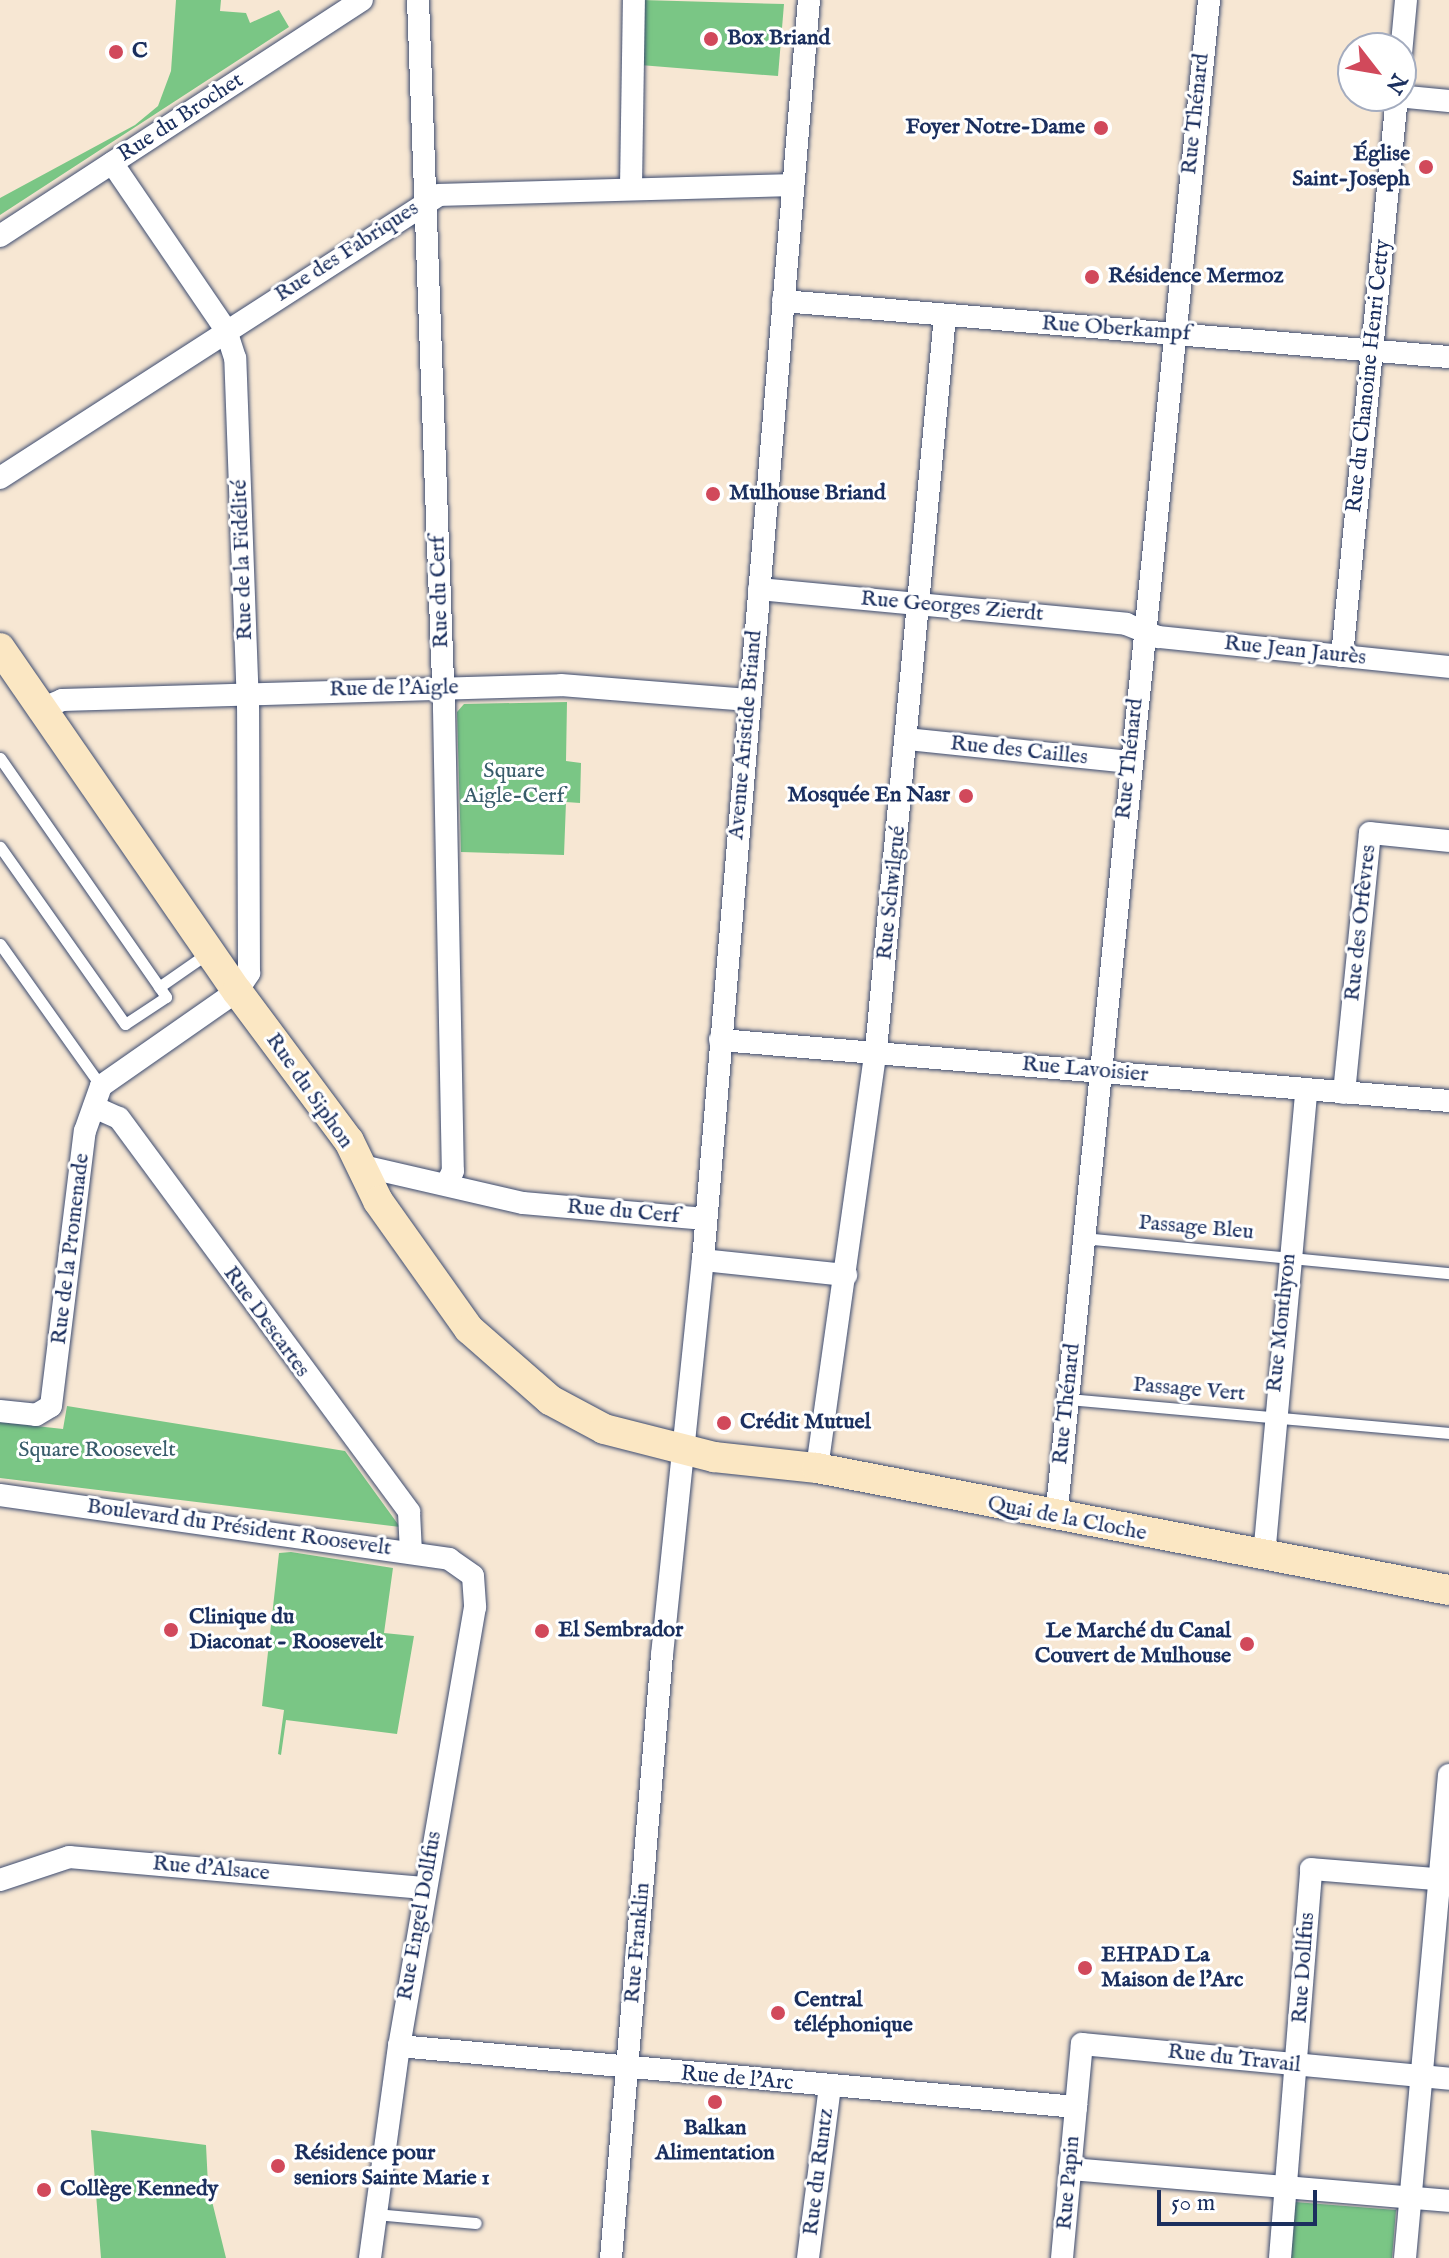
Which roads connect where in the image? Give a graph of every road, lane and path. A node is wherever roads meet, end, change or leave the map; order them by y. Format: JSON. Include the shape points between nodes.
{"nodes":[{"id":1,"x":362,"y":0,"type":"edge"},
{"id":2,"x":418,"y":0,"type":"edge"},
{"id":3,"x":634,"y":0,"type":"edge"},
{"id":4,"x":809,"y":0,"type":"edge"},
{"id":5,"x":1209,"y":0,"type":"edge"},
{"id":6,"x":1406,"y":0,"type":"edge"},
{"id":7,"x":1403,"y":32,"type":"edge"},
{"id":8,"x":1417,"y":98,"type":"edge"},
{"id":9,"x":1449,"y":101,"type":"edge"},
{"id":10,"x":1395,"y":112,"type":"edge"},
{"id":11,"x":112,"y":163,"type":"junction"},
{"id":12,"x":792,"y":185,"type":"junction"},
{"id":13,"x":631,"y":186,"type":"junction"},
{"id":14,"x":424,"y":201,"type":"junction"},
{"id":15,"x":0,"y":236,"type":"edge"},
{"id":16,"x":783,"y":301,"type":"junction"},
{"id":17,"x":945,"y":316,"type":"junction"},
{"id":18,"x":226,"y":330,"type":"junction"},
{"id":19,"x":1173,"y":333,"type":"junction"},
{"id":20,"x":1370,"y":351,"type":"junction"},
{"id":21,"x":1449,"y":357,"type":"edge"},
{"id":22,"x":0,"y":478,"type":"edge"},
{"id":23,"x":759,"y":589,"type":"junction"},
{"id":24,"x":921,"y":603,"type":"junction"},
{"id":25,"x":1143,"y":630,"type":"junction"},
{"id":26,"x":0,"y":648,"type":"edge"},
{"id":27,"x":1342,"y":656,"type":"junction"},
{"id":28,"x":1449,"y":667,"type":"edge"},
{"id":29,"x":443,"y":690,"type":"junction"},
{"id":30,"x":248,"y":693,"type":"junction"},
{"id":31,"x":748,"y":700,"type":"junction"},
{"id":32,"x":41,"y":709,"type":"junction"},
{"id":33,"x":907,"y":739,"type":"junction"},
{"id":34,"x":0,"y":758,"type":"edge"},
{"id":35,"x":1131,"y":762,"type":"junction"},
{"id":36,"x":1449,"y":841,"type":"edge"},
{"id":37,"x":0,"y":847,"type":"edge"},
{"id":38,"x":0,"y":944,"type":"edge"},
{"id":39,"x":211,"y":951,"type":"junction"},
{"id":40,"x":159,"y":987,"type":"junction"},
{"id":41,"x":226,"y":998,"type":"junction"},
{"id":42,"x":720,"y":1040,"type":"junction"},
{"id":43,"x":876,"y":1050,"type":"junction"},
{"id":44,"x":1098,"y":1071,"type":"junction"},
{"id":45,"x":1306,"y":1091,"type":"junction"},
{"id":46,"x":1344,"y":1093,"type":"junction"},
{"id":47,"x":98,"y":1096,"type":"junction"},
{"id":48,"x":1449,"y":1101,"type":"edge"},
{"id":49,"x":358,"y":1165,"type":"junction"},
{"id":50,"x":447,"y":1183,"type":"junction"},
{"id":51,"x":705,"y":1219,"type":"junction"},
{"id":52,"x":1083,"y":1238,"type":"junction"},
{"id":53,"x":1289,"y":1257,"type":"junction"},
{"id":54,"x":703,"y":1260,"type":"junction"},
{"id":55,"x":1449,"y":1273,"type":"edge"},
{"id":56,"x":846,"y":1275,"type":"junction"},
{"id":57,"x":1068,"y":1399,"type":"junction"},
{"id":58,"x":0,"y":1411,"type":"edge"},
{"id":59,"x":1273,"y":1417,"type":"junction"},
{"id":60,"x":1449,"y":1433,"type":"edge"},
{"id":61,"x":684,"y":1460,"type":"junction"},
{"id":62,"x":817,"y":1468,"type":"junction"},
{"id":63,"x":0,"y":1495,"type":"edge"},
{"id":64,"x":1056,"y":1518,"type":"junction"},
{"id":65,"x":411,"y":1553,"type":"junction"},
{"id":66,"x":1264,"y":1556,"type":"junction"},
{"id":67,"x":473,"y":1576,"type":"joint"},
{"id":68,"x":670,"y":1590,"type":"joint"},
{"id":69,"x":1449,"y":1590,"type":"edge"},
{"id":70,"x":1449,"y":1775,"type":"edge"},
{"id":71,"x":0,"y":1880,"type":"edge"},
{"id":72,"x":1444,"y":1880,"type":"edge"},
{"id":73,"x":424,"y":1888,"type":"junction"},
{"id":74,"x":399,"y":2046,"type":"junction"},
{"id":75,"x":1297,"y":2066,"type":"junction"},
{"id":76,"x":627,"y":2070,"type":"junction"},
{"id":77,"x":1421,"y":2076,"type":"junction"},
{"id":78,"x":1449,"y":2079,"type":"edge"},
{"id":79,"x":830,"y":2087,"type":"junction"},
{"id":80,"x":1076,"y":2107,"type":"junction"},
{"id":81,"x":1070,"y":2169,"type":"junction"},
{"id":82,"x":1286,"y":2190,"type":"junction"},
{"id":83,"x":1411,"y":2199,"type":"junction"},
{"id":84,"x":1449,"y":2201,"type":"edge"},
{"id":85,"x":375,"y":2214,"type":"junction"},
{"id":86,"x":476,"y":2223,"type":"dead end"},
{"id":87,"x":370,"y":2258,"type":"edge"},
{"id":88,"x":611,"y":2258,"type":"edge"},
{"id":89,"x":808,"y":2258,"type":"edge"},
{"id":90,"x":1062,"y":2258,"type":"edge"},
{"id":91,"x":1280,"y":2258,"type":"edge"},
{"id":92,"x":1405,"y":2258,"type":"edge"}],
"edges":[{"from":1,"to":11,"type":"street","name":"Rue du Brochet"},
{"from":2,"to":14,"type":"street","name":"Rue du Cerf"},
{"from":3,"to":13,"type":"street"},
{"from":4,"to":12,"type":"street","name":"Avenue Aristide Briand"},
{"from":5,"to":19,"type":"street","name":"Rue Thénard"},
{"from":6,"to":7,"type":"street"},
{"from":8,"to":9,"type":"street"},
{"from":10,"to":20,"type":"street","name":"Rue du Chanoine Henri Cetty"},
{"from":11,"to":15,"type":"street","name":"Rue du Brochet"},
{"from":11,"to":18,"type":"street","name":"Rue de la Fidélité"},
{"from":12,"to":13,"type":"street","name":"Rue des Fabriques"},
{"from":12,"to":16,"type":"street","name":"Avenue Aristide Briand"},
{"from":13,"to":14,"type":"street","name":"Rue des Fabriques","via":[[456,192]]},
{"from":14,"to":18,"type":"street","name":"Rue des Fabriques"},
{"from":14,"to":29,"type":"street","name":"Rue du Cerf"},
{"from":16,"to":17,"type":"street","name":"Rue Oberkampf"},
{"from":16,"to":23,"type":"street","name":"Avenue Aristide Briand"},
{"from":17,"to":19,"type":"street","name":"Rue Oberkampf"},
{"from":17,"to":24,"type":"street","name":"Rue Schwilgué"},
{"from":18,"to":22,"type":"street","name":"Rue des Fabriques"},
{"from":18,"to":30,"type":"street","name":"Rue de la Fidélité","via":[[235,358]]},
{"from":19,"to":20,"type":"street","name":"Rue Oberkampf"},
{"from":19,"to":25,"type":"street","name":"Rue Thénard"},
{"from":20,"to":21,"type":"street","name":"Rue Oberkampf"},
{"from":20,"to":27,"type":"street","name":"Rue du Chanoine Henri Cetty"},
{"from":23,"to":24,"type":"street","name":"Rue Georges Zierdt"},
{"from":23,"to":31,"type":"street","name":"Avenue Aristide Briand"},
{"from":24,"to":25,"type":"street","name":"Rue Georges Zierdt"},
{"from":24,"to":33,"type":"street","name":"Rue Schwilgué"},
{"from":25,"to":27,"type":"street","name":"Rue Jean Jaurès","via":[[1159,637]]},
{"from":25,"to":35,"type":"street","name":"Rue Thénard"},
{"from":26,"to":32,"type":"street","name":"Rue du Siphon"},
{"from":27,"to":28,"type":"street","name":"Rue Jean Jaurès"},
{"from":29,"to":30,"type":"street","name":"Rue de l'Aigle"},
{"from":29,"to":31,"type":"street","name":"Rue de l'Aigle","via":[[561,685]]},
{"from":29,"to":50,"type":"street","name":"Rue du Cerf","via":[[453,1171]]},
{"from":30,"to":32,"type":"street","name":"Rue de l'Aigle","via":[[62,700]]},
{"from":30,"to":41,"type":"street","name":"Rue de la Fidélité","via":[[249,973]]},
{"from":31,"to":42,"type":"street","name":"Avenue Aristide Briand"},
{"from":32,"to":39,"type":"street","name":"Rue du Siphon"},
{"from":33,"to":35,"type":"street","name":"Rue des Cailles"},
{"from":33,"to":43,"type":"street","name":"Rue Schwilgué"},
{"from":34,"to":40,"type":"lane"},
{"from":35,"to":44,"type":"street","name":"Rue Thénard"},
{"from":36,"to":46,"type":"street","name":"Rue des Orfèvres","via":[[1370,833]]},
{"from":37,"to":40,"type":"lane","via":[[125,1024],[166,997]]},
{"from":38,"to":47,"type":"lane","name":"Rue Descartes"},
{"from":39,"to":40,"type":"lane"},
{"from":39,"to":41,"type":"street","name":"Rue du Siphon"},
{"from":41,"to":47,"type":"street","via":[[122,1069]]},
{"from":41,"to":49,"type":"street","name":"Rue du Siphon","via":[[349,1141]]},
{"from":42,"to":43,"type":"street","name":"Rue Lavoisier"},
{"from":42,"to":51,"type":"street","name":"Avenue Aristide Briand"},
{"from":43,"to":44,"type":"street","name":"Rue Lavoisier"},
{"from":43,"to":56,"type":"street","name":"Rue Schwilgué"},
{"from":44,"to":45,"type":"street","name":"Rue Lavoisier"},
{"from":44,"to":52,"type":"street","name":"Rue Thénard"},
{"from":45,"to":46,"type":"street","name":"Rue Lavoisier"},
{"from":45,"to":53,"type":"street","name":"Rue Monthyon"},
{"from":46,"to":48,"type":"street","name":"Rue Lavoisier"},
{"from":47,"to":58,"type":"street","name":"Rue de la Promenade","via":[[85,1131],[53,1396],[47,1413]]},
{"from":47,"to":65,"type":"street","name":"Rue Descartes","via":[[409,1512]]},
{"from":49,"to":50,"type":"street","name":"Rue du Cerf"},
{"from":49,"to":61,"type":"street","name":"Rue du Siphon","via":[[469,1329],[504,1364],[550,1400],[604,1429]]},
{"from":50,"to":51,"type":"street","name":"Rue du Cerf","via":[[523,1203]]},
{"from":51,"to":54,"type":"street","name":"Avenue Aristide Briand"},
{"from":52,"to":53,"type":"lane","name":"Passage Bleu"},
{"from":52,"to":57,"type":"street","name":"Rue Thénard"},
{"from":53,"to":55,"type":"lane","name":"Passage Bleu"},
{"from":53,"to":59,"type":"street","name":"Rue Monthyon"},
{"from":54,"to":56,"type":"street"},
{"from":54,"to":61,"type":"street","name":"Avenue Aristide Briand"},
{"from":56,"to":62,"type":"street","name":"Rue Schwilgué"},
{"from":57,"to":59,"type":"lane","name":"Passage Vert"},
{"from":57,"to":64,"type":"street","name":"Rue Thénard"},
{"from":59,"to":60,"type":"lane","name":"Passage Vert"},
{"from":59,"to":66,"type":"street","name":"Rue Monthyon"},
{"from":61,"to":62,"type":"street","name":"Quai de la Cloche"},
{"from":61,"to":68,"type":"street","name":"Avenue Aristide Briand"},
{"from":62,"to":64,"type":"street","name":"Quai de la Cloche"},
{"from":63,"to":65,"type":"street","name":"Boulevard du Président Roosevelt"},
{"from":64,"to":66,"type":"street","name":"Quai de la Cloche"},
{"from":65,"to":67,"type":"street","name":"Boulevard du Président Roosevelt","via":[[449,1559]]},
{"from":66,"to":69,"type":"street","name":"Quai de la Cloche"},
{"from":67,"to":73,"type":"street","name":"Rue Engel Dollfus","via":[[475,1607]]},
{"from":68,"to":76,"type":"street","name":"Rue Franklin"},
{"from":70,"to":72,"type":"street"},
{"from":71,"to":73,"type":"street","name":"Rue d'Alsace","via":[[69,1857]]},
{"from":72,"to":75,"type":"street","name":"Rue Dollfus","via":[[1311,1869]]},
{"from":72,"to":77,"type":"street"},
{"from":73,"to":74,"type":"street","name":"Rue Engel Dollfus"},
{"from":74,"to":76,"type":"street","name":"Rue de l'Arc"},
{"from":74,"to":85,"type":"street","name":"Rue Engel Dollfus"},
{"from":75,"to":77,"type":"street","name":"Rue du Travail"},
{"from":75,"to":80,"type":"street","name":"Rue du Travail","via":[[1082,2044]]},
{"from":75,"to":82,"type":"street","name":"Rue Dollfus"},
{"from":76,"to":79,"type":"street","name":"Rue de l'Arc"},
{"from":76,"to":88,"type":"street","name":"Rue Franklin"},
{"from":77,"to":78,"type":"street","name":"Rue du Travail"},
{"from":77,"to":83,"type":"street"},
{"from":79,"to":80,"type":"street","name":"Rue de l'Arc"},
{"from":79,"to":89,"type":"street","name":"Rue du Runtz"},
{"from":80,"to":81,"type":"street","name":"Rue Papin"},
{"from":81,"to":82,"type":"street"},
{"from":81,"to":90,"type":"street","name":"Rue Papin"},
{"from":82,"to":83,"type":"street"},
{"from":82,"to":91,"type":"street","name":"Rue Dollfus"},
{"from":83,"to":84,"type":"street"},
{"from":83,"to":92,"type":"street"},
{"from":85,"to":86,"type":"lane"},
{"from":85,"to":87,"type":"street","name":"Rue Engel Dollfus"}]}
